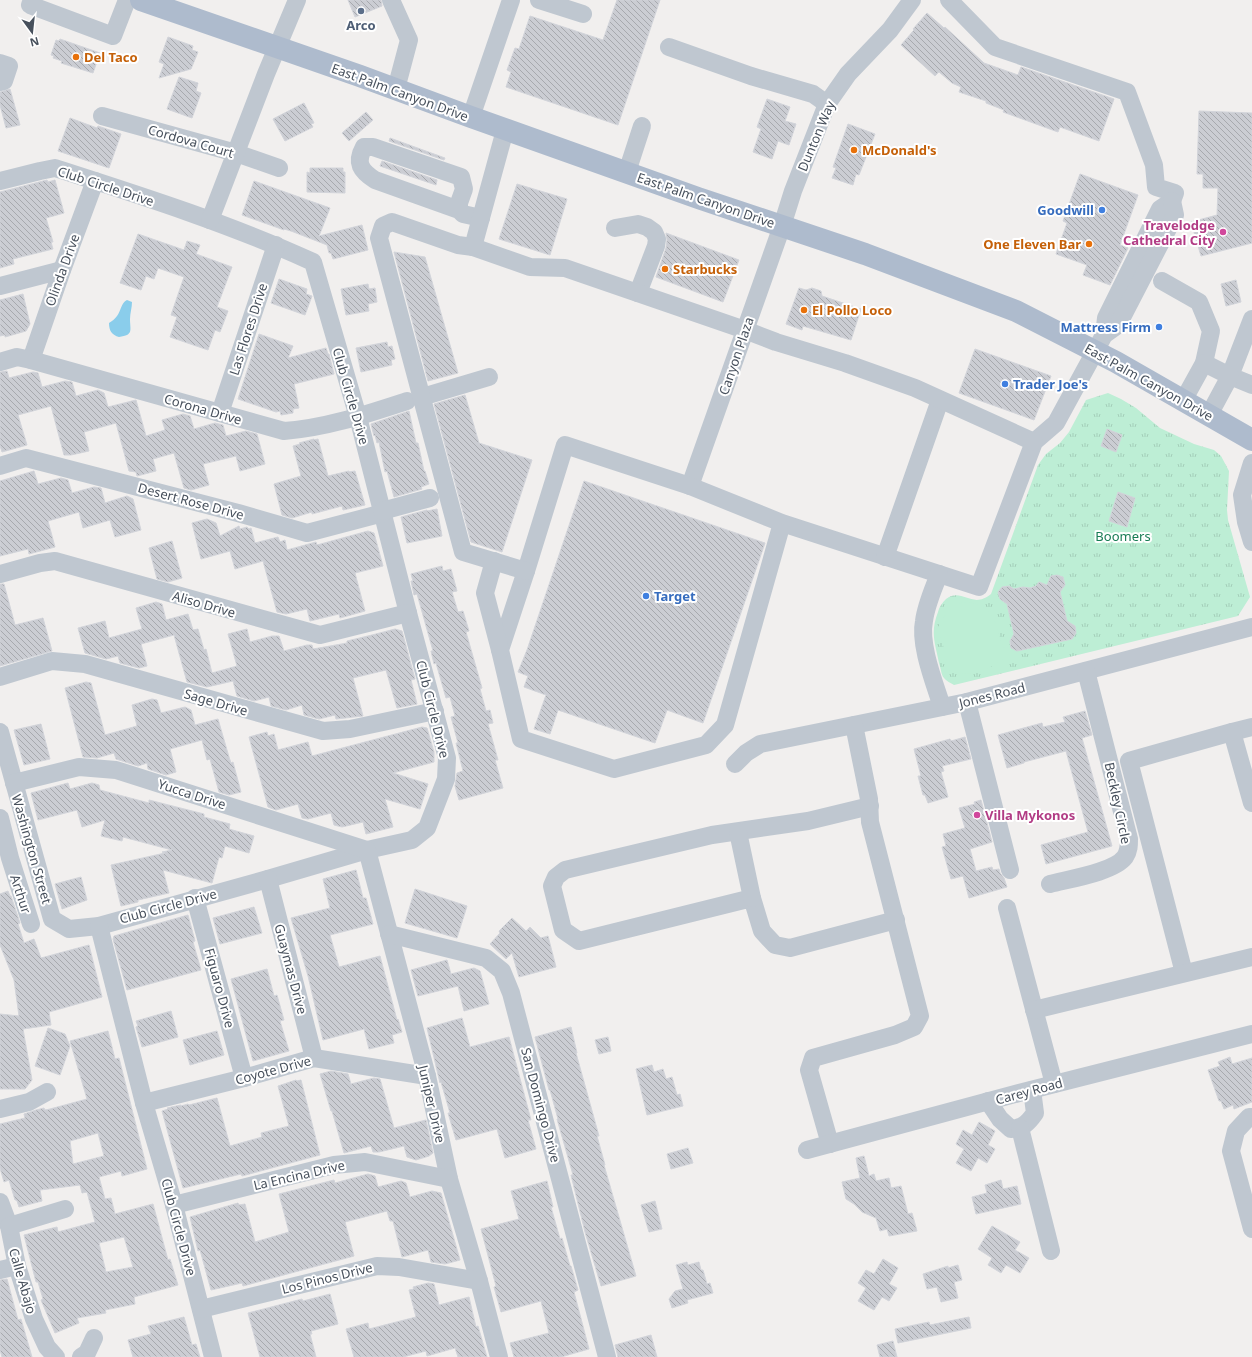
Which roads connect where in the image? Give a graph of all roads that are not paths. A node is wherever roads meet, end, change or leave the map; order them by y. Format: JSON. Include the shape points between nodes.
{"nodes":[{"id":1,"x":32,"y":0,"type":"edge"},
{"id":2,"x":127,"y":0,"type":"edge"},
{"id":3,"x":141,"y":0,"type":"edge"},
{"id":4,"x":297,"y":0,"type":"edge"},
{"id":5,"x":391,"y":0,"type":"edge"},
{"id":6,"x":511,"y":0,"type":"edge"},
{"id":7,"x":539,"y":0,"type":"edge"},
{"id":8,"x":912,"y":0,"type":"edge"},
{"id":9,"x":949,"y":0,"type":"edge"},
{"id":10,"x":583,"y":14,"type":"dead end"},
{"id":11,"x":669,"y":47,"type":"dead end"},
{"id":12,"x":277,"y":48,"type":"junction"},
{"id":13,"x":0,"y":63,"type":"edge"},
{"id":14,"x":0,"y":82,"type":"edge"},
{"id":15,"x":396,"y":89,"type":"junction"},
{"id":16,"x":827,"y":104,"type":"junction"},
{"id":17,"x":102,"y":116,"type":"dead end"},
{"id":18,"x":470,"y":117,"type":"junction"},
{"id":19,"x":642,"y":126,"type":"dead end"},
{"id":20,"x":505,"y":130,"type":"junction"},
{"id":21,"x":236,"y":153,"type":"junction"},
{"id":22,"x":280,"y":168,"type":"dead end"},
{"id":23,"x":627,"y":172,"type":"junction"},
{"id":24,"x":0,"y":181,"type":"edge"},
{"id":25,"x":95,"y":181,"type":"junction"},
{"id":26,"x":459,"y":210,"type":"junction"},
{"id":27,"x":481,"y":218,"type":"junction"},
{"id":28,"x":210,"y":220,"type":"junction"},
{"id":29,"x":782,"y":226,"type":"junction"},
{"id":30,"x":615,"y":228,"type":"dead end"},
{"id":31,"x":276,"y":245,"type":"junction"},
{"id":32,"x":473,"y":247,"type":"junction"},
{"id":33,"x":62,"y":270,"type":"junction"},
{"id":34,"x":1162,"y":282,"type":"dead end"},
{"id":35,"x":0,"y":286,"type":"edge"},
{"id":36,"x":638,"y":293,"type":"junction"},
{"id":37,"x":1252,"y":319,"type":"edge"},
{"id":38,"x":745,"y":330,"type":"junction"},
{"id":39,"x":1099,"y":343,"type":"junction"},
{"id":40,"x":31,"y":360,"type":"junction"},
{"id":41,"x":0,"y":362,"type":"edge"},
{"id":42,"x":1204,"y":363,"type":"junction"},
{"id":43,"x":1230,"y":376,"type":"junction"},
{"id":44,"x":489,"y":378,"type":"dead end"},
{"id":45,"x":1252,"y":385,"type":"edge"},
{"id":46,"x":414,"y":399,"type":"junction"},
{"id":47,"x":940,"y":400,"type":"junction"},
{"id":48,"x":1183,"y":401,"type":"junction"},
{"id":49,"x":220,"y":413,"type":"junction"},
{"id":50,"x":1209,"y":415,"type":"junction"},
{"id":51,"x":358,"y":417,"type":"junction"},
{"id":52,"x":1252,"y":440,"type":"edge"},
{"id":53,"x":1034,"y":442,"type":"junction"},
{"id":54,"x":1252,"y":464,"type":"edge"},
{"id":55,"x":0,"y":466,"type":"edge"},
{"id":56,"x":690,"y":486,"type":"junction"},
{"id":57,"x":430,"y":498,"type":"dead end"},
{"id":58,"x":1248,"y":511,"type":"edge"},
{"id":59,"x":383,"y":512,"type":"junction"},
{"id":60,"x":782,"y":523,"type":"junction"},
{"id":61,"x":1252,"y":542,"type":"edge"},
{"id":62,"x":885,"y":557,"type":"junction"},
{"id":63,"x":494,"y":561,"type":"junction"},
{"id":64,"x":526,"y":571,"type":"junction"},
{"id":65,"x":0,"y":574,"type":"edge"},
{"id":66,"x":939,"y":574,"type":"junction"},
{"id":67,"x":408,"y":613,"type":"junction"},
{"id":68,"x":1252,"y":627,"type":"edge"},
{"id":69,"x":500,"y":650,"type":"junction"},
{"id":70,"x":1086,"y":671,"type":"junction"},
{"id":71,"x":0,"y":677,"type":"edge"},
{"id":72,"x":967,"y":702,"type":"junction"},
{"id":73,"x":942,"y":707,"type":"junction"},
{"id":74,"x":434,"y":711,"type":"junction"},
{"id":75,"x":854,"y":725,"type":"junction"},
{"id":76,"x":1252,"y":727,"type":"edge"},
{"id":77,"x":0,"y":732,"type":"edge"},
{"id":78,"x":1232,"y":732,"type":"junction"},
{"id":79,"x":735,"y":764,"type":"dead end"},
{"id":80,"x":14,"y":783,"type":"junction"},
{"id":81,"x":1252,"y":803,"type":"edge"},
{"id":82,"x":870,"y":806,"type":"junction"},
{"id":83,"x":0,"y":818,"type":"edge"},
{"id":84,"x":738,"y":832,"type":"junction"},
{"id":85,"x":367,"y":850,"type":"junction"},
{"id":86,"x":5,"y":857,"type":"edge"},
{"id":87,"x":1010,"y":870,"type":"dead end"},
{"id":88,"x":268,"y":879,"type":"junction"},
{"id":89,"x":1050,"y":884,"type":"dead end"},
{"id":90,"x":195,"y":898,"type":"junction"},
{"id":91,"x":752,"y":898,"type":"junction"},
{"id":92,"x":1007,"y":908,"type":"dead end"},
{"id":93,"x":896,"y":920,"type":"junction"},
{"id":94,"x":31,"y":924,"type":"dead end"},
{"id":95,"x":99,"y":926,"type":"junction"},
{"id":96,"x":389,"y":934,"type":"junction"},
{"id":97,"x":1252,"y":957,"type":"edge"},
{"id":98,"x":1184,"y":973,"type":"junction"},
{"id":99,"x":1034,"y":1010,"type":"junction"},
{"id":100,"x":1252,"y":1034,"type":"edge"},
{"id":101,"x":314,"y":1058,"type":"junction"},
{"id":102,"x":427,"y":1076,"type":"junction"},
{"id":103,"x":244,"y":1078,"type":"junction"},
{"id":104,"x":1054,"y":1084,"type":"junction"},
{"id":105,"x":1032,"y":1090,"type":"junction"},
{"id":106,"x":47,"y":1092,"type":"dead end"},
{"id":107,"x":988,"y":1101,"type":"junction"},
{"id":108,"x":144,"y":1103,"type":"junction"},
{"id":109,"x":0,"y":1109,"type":"edge"},
{"id":110,"x":1252,"y":1116,"type":"edge"},
{"id":111,"x":1020,"y":1128,"type":"junction"},
{"id":112,"x":830,"y":1144,"type":"junction"},
{"id":113,"x":807,"y":1150,"type":"dead end"},
{"id":114,"x":449,"y":1179,"type":"junction"},
{"id":115,"x":0,"y":1202,"type":"edge"},
{"id":116,"x":174,"y":1205,"type":"junction"},
{"id":117,"x":65,"y":1209,"type":"dead end"},
{"id":118,"x":9,"y":1226,"type":"junction"},
{"id":119,"x":1252,"y":1229,"type":"edge"},
{"id":120,"x":1051,"y":1251,"type":"dead end"},
{"id":121,"x":9,"y":1268,"type":"edge"},
{"id":122,"x":479,"y":1281,"type":"junction"},
{"id":123,"x":200,"y":1309,"type":"junction"},
{"id":124,"x":94,"y":1338,"type":"dead end"},
{"id":125,"x":56,"y":1357,"type":"edge"},
{"id":126,"x":81,"y":1357,"type":"edge"},
{"id":127,"x":213,"y":1357,"type":"edge"},
{"id":128,"x":499,"y":1357,"type":"edge"},
{"id":129,"x":607,"y":1357,"type":"edge"}],
"edges":[{"from":1,"to":2,"type":"street","via":[[30,5],[114,36]]},
{"from":3,"to":12,"type":"main road","name":"East Palm Canyon Drive"},
{"from":4,"to":12,"type":"street"},
{"from":5,"to":15,"type":"street","via":[[408,40]]},
{"from":6,"to":18,"type":"street"},
{"from":7,"to":10,"type":"street"},
{"from":8,"to":16,"type":"street","name":"Dunton Way","via":[[890,30],[848,74]]},
{"from":9,"to":39,"type":"street","via":[[995,48],[1127,92],[1154,165],[1156,187],[1175,193],[1172,201],[1175,215],[1121,304],[1118,324]]},
{"from":11,"to":16,"type":"street","via":[[751,76],[813,94]]},
{"from":12,"to":15,"type":"main road","name":"East Palm Canyon Drive"},
{"from":12,"to":21,"type":"street"},
{"from":13,"to":14,"type":"street","via":[[9,66],[4,81]]},
{"from":15,"to":18,"type":"main road","name":"East Palm Canyon Drive"},
{"from":16,"to":29,"type":"street","name":"Dunton Way"},
{"from":17,"to":21,"type":"street","name":"Cordova Court"},
{"from":18,"to":20,"type":"main road","name":"East Palm Canyon Drive"},
{"from":19,"to":23,"type":"street"},
{"from":20,"to":23,"type":"main road","name":"East Palm Canyon Drive"},
{"from":20,"to":27,"type":"street"},
{"from":21,"to":22,"type":"street","name":"Cordova Court"},
{"from":21,"to":28,"type":"street"},
{"from":23,"to":29,"type":"main road","name":"East Palm Canyon Drive"},
{"from":24,"to":25,"type":"street","name":"Club Circle Drive","via":[[55,168]]},
{"from":25,"to":28,"type":"street","name":"Club Circle Drive"},
{"from":25,"to":33,"type":"street","name":"Olinda Drive"},
{"from":26,"to":26,"type":"street","via":[[375,180],[365,174],[360,166],[360,155],[364,147],[373,147],[461,177],[464,189]]},
{"from":26,"to":27,"type":"street","via":[[463,214]]},
{"from":27,"to":32,"type":"street"},
{"from":28,"to":31,"type":"street","name":"Club Circle Drive"},
{"from":29,"to":38,"type":"street","name":"Canyon Plaza"},
{"from":29,"to":39,"type":"main road","name":"East Palm Canyon Drive","via":[[865,254]]},
{"from":30,"to":36,"type":"street","via":[[638,224],[654,232],[657,239]]},
{"from":31,"to":49,"type":"street","name":"Las Flores Drive"},
{"from":31,"to":51,"type":"street","name":"Club Circle Drive","via":[[313,262]]},
{"from":32,"to":36,"type":"street","via":[[530,267],[565,268]]},
{"from":32,"to":46,"type":"street","via":[[458,245],[392,222],[383,226],[379,238]]},
{"from":33,"to":35,"type":"street"},
{"from":33,"to":40,"type":"street","name":"Olinda Drive"},
{"from":34,"to":42,"type":"street","via":[[1199,302],[1211,331]]},
{"from":36,"to":38,"type":"street"},
{"from":37,"to":43,"type":"street"},
{"from":38,"to":47,"type":"street","via":[[915,388]]},
{"from":38,"to":56,"type":"street","name":"Canyon Plaza"},
{"from":39,"to":48,"type":"main road","name":"East Palm Canyon Drive"},
{"from":39,"to":53,"type":"street","via":[[1056,423]]},
{"from":40,"to":41,"type":"street","name":"Corona Drive","via":[[17,358]]},
{"from":40,"to":49,"type":"street","name":"Corona Drive"},
{"from":42,"to":43,"type":"street"},
{"from":42,"to":48,"type":"street"},
{"from":43,"to":45,"type":"street"},
{"from":43,"to":50,"type":"street"},
{"from":44,"to":46,"type":"street","name":"Corona Drive"},
{"from":46,"to":51,"type":"street","name":"Corona Drive"},
{"from":46,"to":63,"type":"street","via":[[463,552]]},
{"from":47,"to":53,"type":"street"},
{"from":47,"to":62,"type":"street"},
{"from":48,"to":50,"type":"main road","name":"East Palm Canyon Drive"},
{"from":49,"to":51,"type":"street","name":"Corona Drive","via":[[284,431],[306,429]]},
{"from":50,"to":52,"type":"main road","name":"East Palm Canyon Drive"},
{"from":51,"to":59,"type":"street","name":"Club Circle Drive"},
{"from":53,"to":66,"type":"street","via":[[979,587]]},
{"from":54,"to":58,"type":"street","via":[[1242,495]]},
{"from":55,"to":59,"type":"street","name":"Desert Rose Drive","via":[[26,458],[307,533]]},
{"from":56,"to":60,"type":"street"},
{"from":56,"to":64,"type":"street","via":[[565,445]]},
{"from":57,"to":59,"type":"street","name":"Desert Rose Drive"},
{"from":58,"to":61,"type":"street"},
{"from":59,"to":67,"type":"street","name":"Club Circle Drive"},
{"from":60,"to":62,"type":"street"},
{"from":60,"to":69,"type":"street","via":[[725,725],[706,745],[614,769],[521,739]]},
{"from":62,"to":66,"type":"street"},
{"from":63,"to":64,"type":"street"},
{"from":63,"to":69,"type":"street","via":[[485,593]]},
{"from":64,"to":69,"type":"street"},
{"from":65,"to":67,"type":"street","name":"Aliso Drive","via":[[55,561],[320,635]]},
{"from":66,"to":73,"type":"street","via":[[923,622],[923,639]]},
{"from":67,"to":74,"type":"street","name":"Club Circle Drive"},
{"from":68,"to":70,"type":"street","name":"Jones Road"},
{"from":70,"to":72,"type":"street","name":"Jones Road"},
{"from":70,"to":89,"type":"street","name":"Beckley Circle","via":[[1129,839],[1129,848],[1125,857],[1116,866]]},
{"from":71,"to":74,"type":"street","name":"Sage Drive","via":[[52,661],[84,664],[323,732],[350,729]]},
{"from":72,"to":73,"type":"street","name":"Jones Road"},
{"from":72,"to":87,"type":"street"},
{"from":73,"to":75,"type":"street","name":"Jones Road"},
{"from":74,"to":85,"type":"street","name":"Club Circle Drive","via":[[447,765],[446,779],[427,828],[412,840]]},
{"from":75,"to":79,"type":"street","name":"Jones Road","via":[[760,744]]},
{"from":75,"to":82,"type":"street"},
{"from":76,"to":78,"type":"street"},
{"from":77,"to":80,"type":"street","name":"Washington Street"},
{"from":78,"to":81,"type":"street"},
{"from":78,"to":98,"type":"street","via":[[1129,761]]},
{"from":80,"to":85,"type":"street","name":"Yucca Drive","via":[[80,766],[116,770]]},
{"from":80,"to":95,"type":"street","name":"Washington Street","via":[[52,919],[69,929]]},
{"from":82,"to":84,"type":"street","via":[[808,821]]},
{"from":82,"to":93,"type":"street","via":[[870,822]]},
{"from":83,"to":86,"type":"street","name":"Arthur"},
{"from":84,"to":91,"type":"street"},
{"from":84,"to":91,"type":"street","via":[[712,835],[565,870],[556,877],[552,886],[562,930],[579,941]]},
{"from":85,"to":88,"type":"street","name":"Club Circle Drive"},
{"from":85,"to":96,"type":"street","name":"Juniper Drive"},
{"from":86,"to":94,"type":"street","name":"Arthur"},
{"from":88,"to":90,"type":"street","name":"Club Circle Drive"},
{"from":88,"to":101,"type":"street","name":"Guaymas Drive"},
{"from":90,"to":95,"type":"street","name":"Club Circle Drive"},
{"from":90,"to":103,"type":"street","name":"Figuaro Drive"},
{"from":91,"to":93,"type":"street","via":[[762,931],[774,945],[790,948]]},
{"from":92,"to":99,"type":"street"},
{"from":93,"to":112,"type":"street","via":[[920,1016],[914,1027],[895,1035],[813,1058],[809,1070]]},
{"from":95,"to":108,"type":"street","name":"Club Circle Drive"},
{"from":96,"to":102,"type":"street","name":"Juniper Drive"},
{"from":96,"to":129,"type":"street","name":"San Domingo Drive","via":[[486,958],[502,971],[511,994]]},
{"from":97,"to":98,"type":"street"},
{"from":98,"to":99,"type":"street"},
{"from":99,"to":104,"type":"street"},
{"from":100,"to":104,"type":"street","name":"Carey Road"},
{"from":101,"to":102,"type":"street","name":"Coyote Drive"},
{"from":101,"to":103,"type":"street","name":"Coyote Drive"},
{"from":102,"to":114,"type":"street","name":"Juniper Drive"},
{"from":103,"to":108,"type":"street","name":"Coyote Drive"},
{"from":104,"to":105,"type":"street","name":"Carey Road"},
{"from":105,"to":107,"type":"street","name":"Carey Road"},
{"from":105,"to":111,"type":"street","via":[[1035,1114],[1028,1124]]},
{"from":106,"to":109,"type":"street","via":[[29,1102]]},
{"from":107,"to":111,"type":"street","via":[[1000,1120],[1011,1129]]},
{"from":107,"to":112,"type":"street","name":"Carey Road"},
{"from":108,"to":116,"type":"street","name":"Club Circle Drive"},
{"from":110,"to":119,"type":"street","via":[[1236,1131],[1231,1151]]},
{"from":111,"to":120,"type":"street"},
{"from":112,"to":113,"type":"street","name":"Carey Road"},
{"from":114,"to":116,"type":"street","name":"La Encina Drive","via":[[365,1162],[334,1165]]},
{"from":114,"to":122,"type":"street","name":"Juniper Drive"},
{"from":115,"to":118,"type":"street","name":"Calle Abajo"},
{"from":116,"to":123,"type":"street","name":"Club Circle Drive"},
{"from":117,"to":118,"type":"street"},
{"from":118,"to":121,"type":"street","name":"Calle Abajo"},
{"from":121,"to":125,"type":"street","name":"Calle Abajo","via":[[47,1347]]},
{"from":122,"to":123,"type":"street","name":"Los Pinos Drive","via":[[400,1267],[377,1266]]},
{"from":122,"to":128,"type":"street","name":"Juniper Drive"},
{"from":123,"to":127,"type":"street","name":"Club Circle Drive"},
{"from":124,"to":126,"type":"street","via":[[87,1353]]}]}
